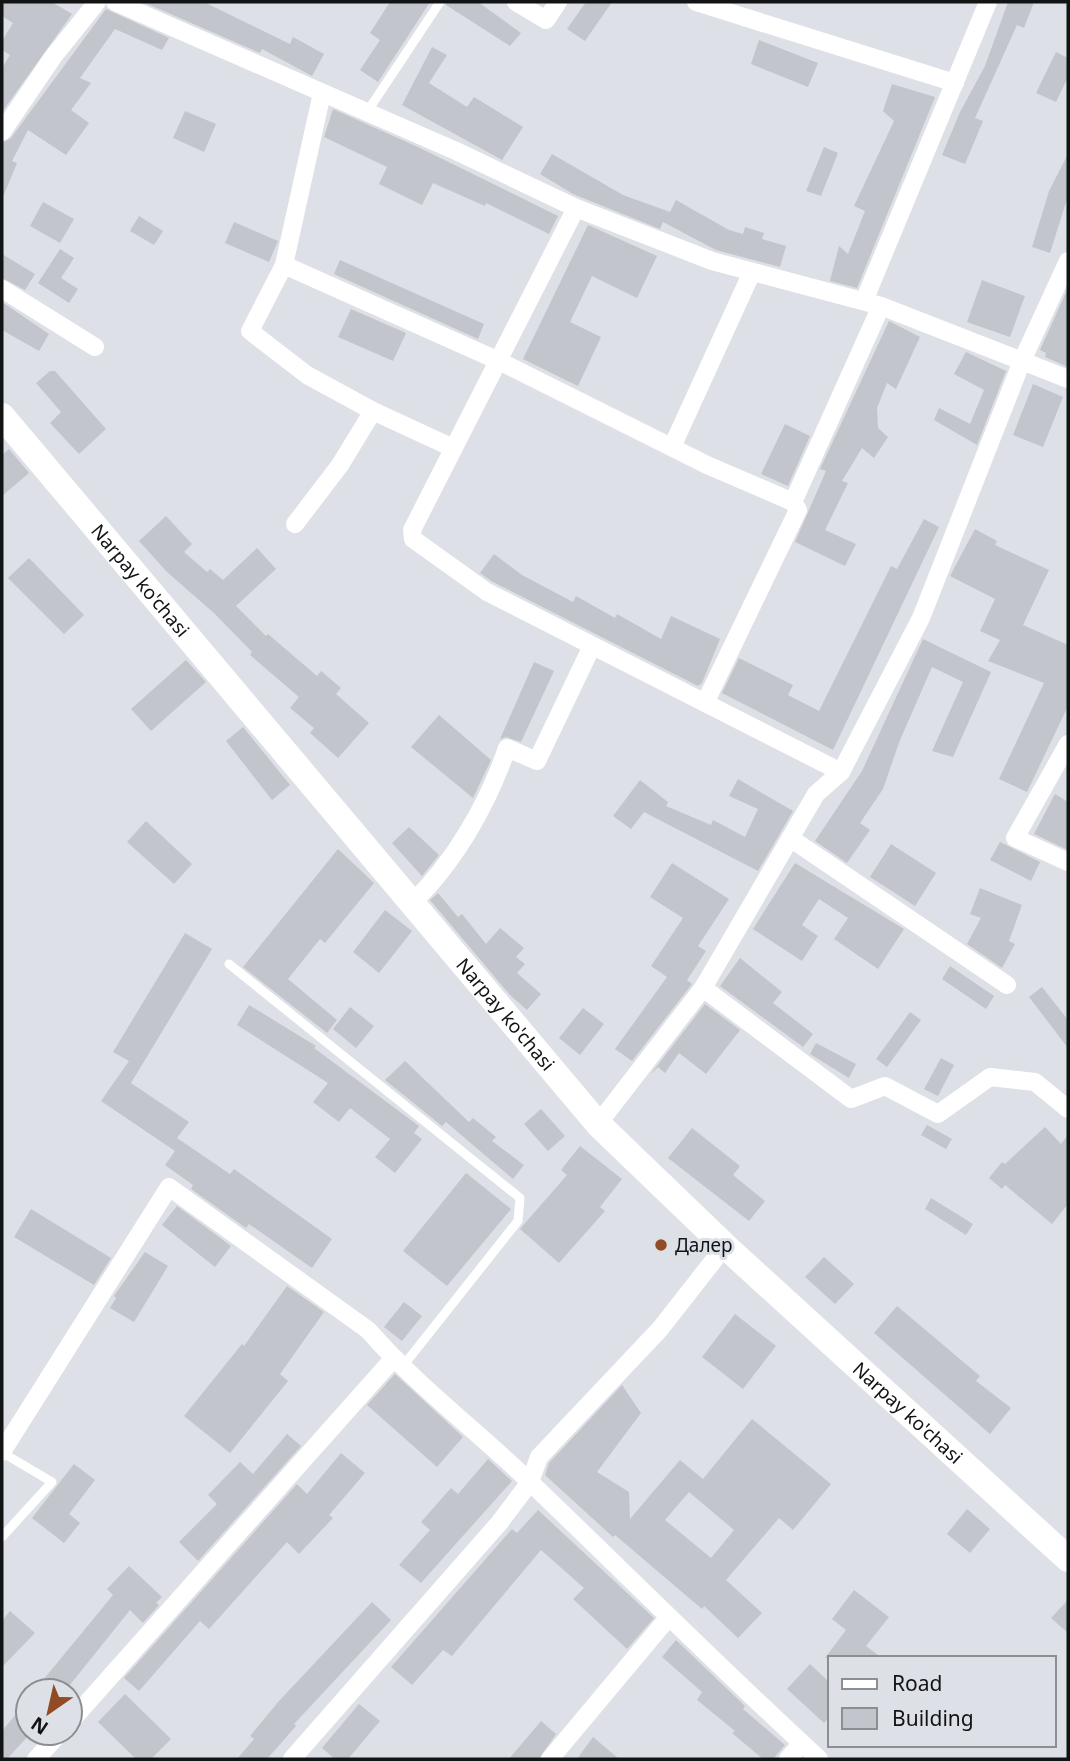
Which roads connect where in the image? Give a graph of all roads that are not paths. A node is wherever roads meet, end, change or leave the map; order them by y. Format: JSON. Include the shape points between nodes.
{"nodes":[{"id":1,"x":97,"y":2,"type":"edge"},
{"id":2,"x":115,"y":2,"type":"edge"},
{"id":3,"x":440,"y":2,"type":"edge"},
{"id":4,"x":516,"y":2,"type":"edge"},
{"id":5,"x":558,"y":2,"type":"edge"},
{"id":6,"x":696,"y":2,"type":"edge"},
{"id":7,"x":988,"y":2,"type":"edge"},
{"id":8,"x":955,"y":83,"type":"junction"},
{"id":9,"x":321,"y":93,"type":"junction"},
{"id":10,"x":367,"y":112,"type":"junction"},
{"id":11,"x":2,"y":132,"type":"edge"},
{"id":12,"x":576,"y":208,"type":"junction"},
{"id":13,"x":1068,"y":261,"type":"edge"},
{"id":14,"x":284,"y":265,"type":"junction"},
{"id":15,"x":752,"y":272,"type":"junction"},
{"id":16,"x":2,"y":289,"type":"edge"},
{"id":17,"x":872,"y":303,"type":"junction"},
{"id":18,"x":95,"y":347,"type":"dead end"},
{"id":19,"x":499,"y":361,"type":"junction"},
{"id":20,"x":1022,"y":361,"type":"junction"},
{"id":21,"x":1068,"y":379,"type":"edge"},
{"id":22,"x":373,"y":411,"type":"junction"},
{"id":23,"x":2,"y":416,"type":"edge"},
{"id":24,"x":672,"y":447,"type":"junction"},
{"id":25,"x":453,"y":448,"type":"junction"},
{"id":26,"x":793,"y":502,"type":"junction"},
{"id":27,"x":295,"y":524,"type":"dead end"},
{"id":28,"x":592,"y":646,"type":"junction"},
{"id":29,"x":705,"y":703,"type":"junction"},
{"id":30,"x":1068,"y":744,"type":"edge"},
{"id":31,"x":841,"y":772,"type":"junction"},
{"id":32,"x":790,"y":838,"type":"junction"},
{"id":33,"x":1068,"y":862,"type":"edge"},
{"id":34,"x":412,"y":904,"type":"junction"},
{"id":35,"x":229,"y":964,"type":"dead end"},
{"id":36,"x":1007,"y":985,"type":"dead end"},
{"id":37,"x":704,"y":988,"type":"junction"},
{"id":38,"x":1068,"y":1110,"type":"edge"},
{"id":39,"x":598,"y":1124,"type":"junction"},
{"id":40,"x":725,"y":1246,"type":"junction"},
{"id":41,"x":398,"y":1362,"type":"junction"},
{"id":42,"x":3,"y":1453,"type":"edge"},
{"id":43,"x":530,"y":1482,"type":"junction"},
{"id":44,"x":2,"y":1536,"type":"edge"},
{"id":45,"x":1068,"y":1559,"type":"edge"},
{"id":46,"x":668,"y":1618,"type":"junction"},
{"id":47,"x":84,"y":1706,"type":"edge"},
{"id":48,"x":802,"y":1743,"type":"junction"},
{"id":49,"x":302,"y":1756,"type":"edge"},
{"id":50,"x":550,"y":1759,"type":"edge"},
{"id":51,"x":788,"y":1759,"type":"edge"},
{"id":52,"x":819,"y":1759,"type":"edge"}],
"edges":[{"from":1,"to":11,"type":"street"},
{"from":2,"to":9,"type":"street"},
{"from":3,"to":10,"type":"lane"},
{"from":4,"to":5,"type":"street","via":[[545,20]]},
{"from":6,"to":8,"type":"street"},
{"from":7,"to":8,"type":"street"},
{"from":8,"to":17,"type":"street"},
{"from":9,"to":10,"type":"street"},
{"from":9,"to":14,"type":"street"},
{"from":10,"to":12,"type":"street"},
{"from":12,"to":15,"type":"street"},
{"from":12,"to":19,"type":"street"},
{"from":13,"to":20,"type":"street"},
{"from":14,"to":19,"type":"street"},
{"from":14,"to":22,"type":"street","via":[[250,331],[307,375]]},
{"from":15,"to":17,"type":"street"},
{"from":15,"to":24,"type":"street"},
{"from":16,"to":18,"type":"street"},
{"from":17,"to":20,"type":"street"},
{"from":17,"to":26,"type":"street"},
{"from":19,"to":24,"type":"street"},
{"from":19,"to":25,"type":"street"},
{"from":20,"to":21,"type":"street"},
{"from":20,"to":31,"type":"street","via":[[921,618]]},
{"from":22,"to":25,"type":"street"},
{"from":22,"to":27,"type":"street","via":[[340,465]]},
{"from":23,"to":34,"type":"main road","name":"Narpay ko'chasi"},
{"from":24,"to":26,"type":"street"},
{"from":25,"to":28,"type":"street","via":[[411,530],[413,539],[487,592]]},
{"from":26,"to":29,"type":"street","via":[[798,510]]},
{"from":28,"to":29,"type":"street"},
{"from":28,"to":34,"type":"street","via":[[537,761],[507,748],[483,803],[438,879]]},
{"from":29,"to":31,"type":"street"},
{"from":30,"to":33,"type":"street","via":[[1015,838]]},
{"from":31,"to":32,"type":"street","via":[[816,794]]},
{"from":32,"to":36,"type":"street"},
{"from":32,"to":37,"type":"street"},
{"from":34,"to":39,"type":"main road","name":"Narpay ko'chasi"},
{"from":35,"to":41,"type":"lane","via":[[520,1198],[519,1221]]},
{"from":37,"to":38,"type":"street","via":[[851,1100],[885,1086],[938,1114],[990,1077],[1035,1082]]},
{"from":37,"to":39,"type":"street"},
{"from":39,"to":40,"type":"main road","name":"Narpay ko'chasi"},
{"from":40,"to":43,"type":"street","via":[[660,1329],[539,1457]]},
{"from":40,"to":45,"type":"main road","name":"Narpay ko'chasi"},
{"from":41,"to":42,"type":"street","via":[[368,1330],[169,1187]]},
{"from":41,"to":43,"type":"street"},
{"from":41,"to":47,"type":"street"},
{"from":42,"to":44,"type":"lane","via":[[52,1482]]},
{"from":43,"to":46,"type":"street"},
{"from":43,"to":49,"type":"street"},
{"from":46,"to":48,"type":"street"},
{"from":46,"to":50,"type":"street"},
{"from":48,"to":51,"type":"street"},
{"from":48,"to":52,"type":"street"}]}
